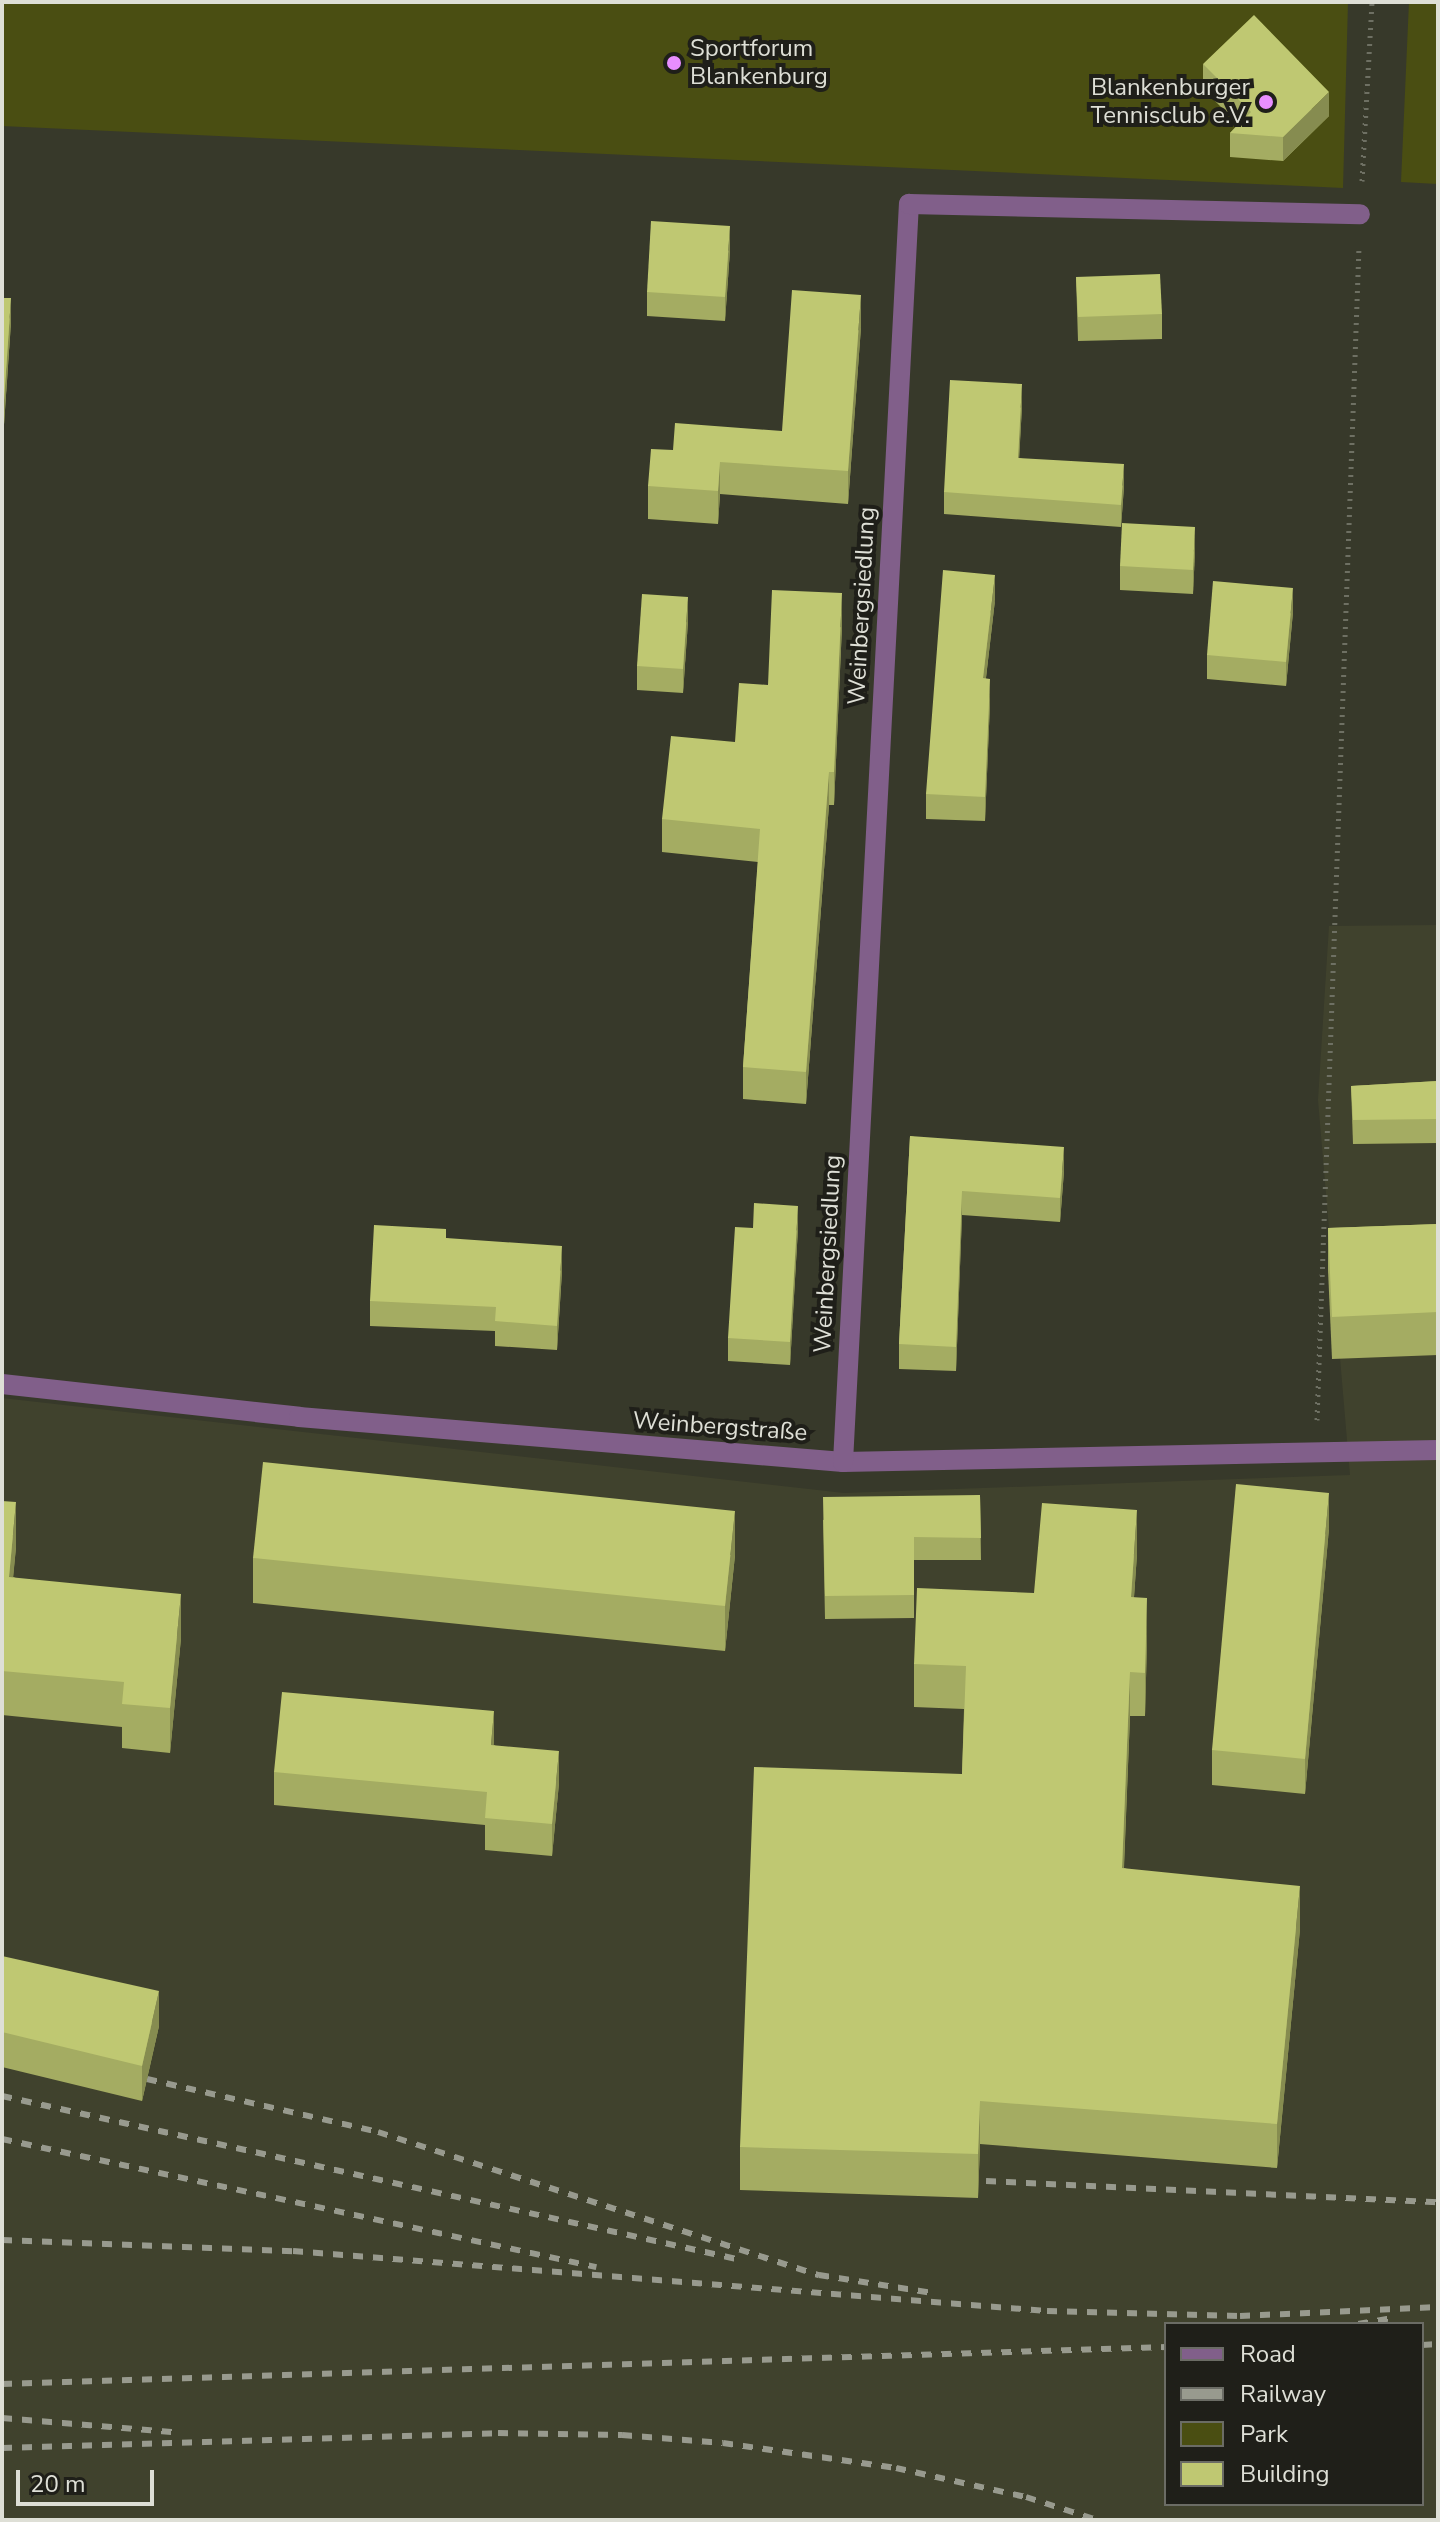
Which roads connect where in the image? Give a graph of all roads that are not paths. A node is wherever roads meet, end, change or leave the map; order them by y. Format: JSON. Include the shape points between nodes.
{"nodes":[{"id":1,"x":1360,"y":214,"type":"road end"},
{"id":2,"x":2,"y":1384,"type":"edge"},
{"id":3,"x":1438,"y":1450,"type":"edge"},
{"id":4,"x":843,"y":1462,"type":"junction"}],
"edges":[{"from":1,"to":4,"type":"street","name":"Weinbergsiedlung","via":[[909,204]]},
{"from":2,"to":4,"type":"street","name":"Weinbergstraße","via":[[299,1417]]},
{"from":3,"to":4,"type":"street","name":"Weinbergstraße"}]}
